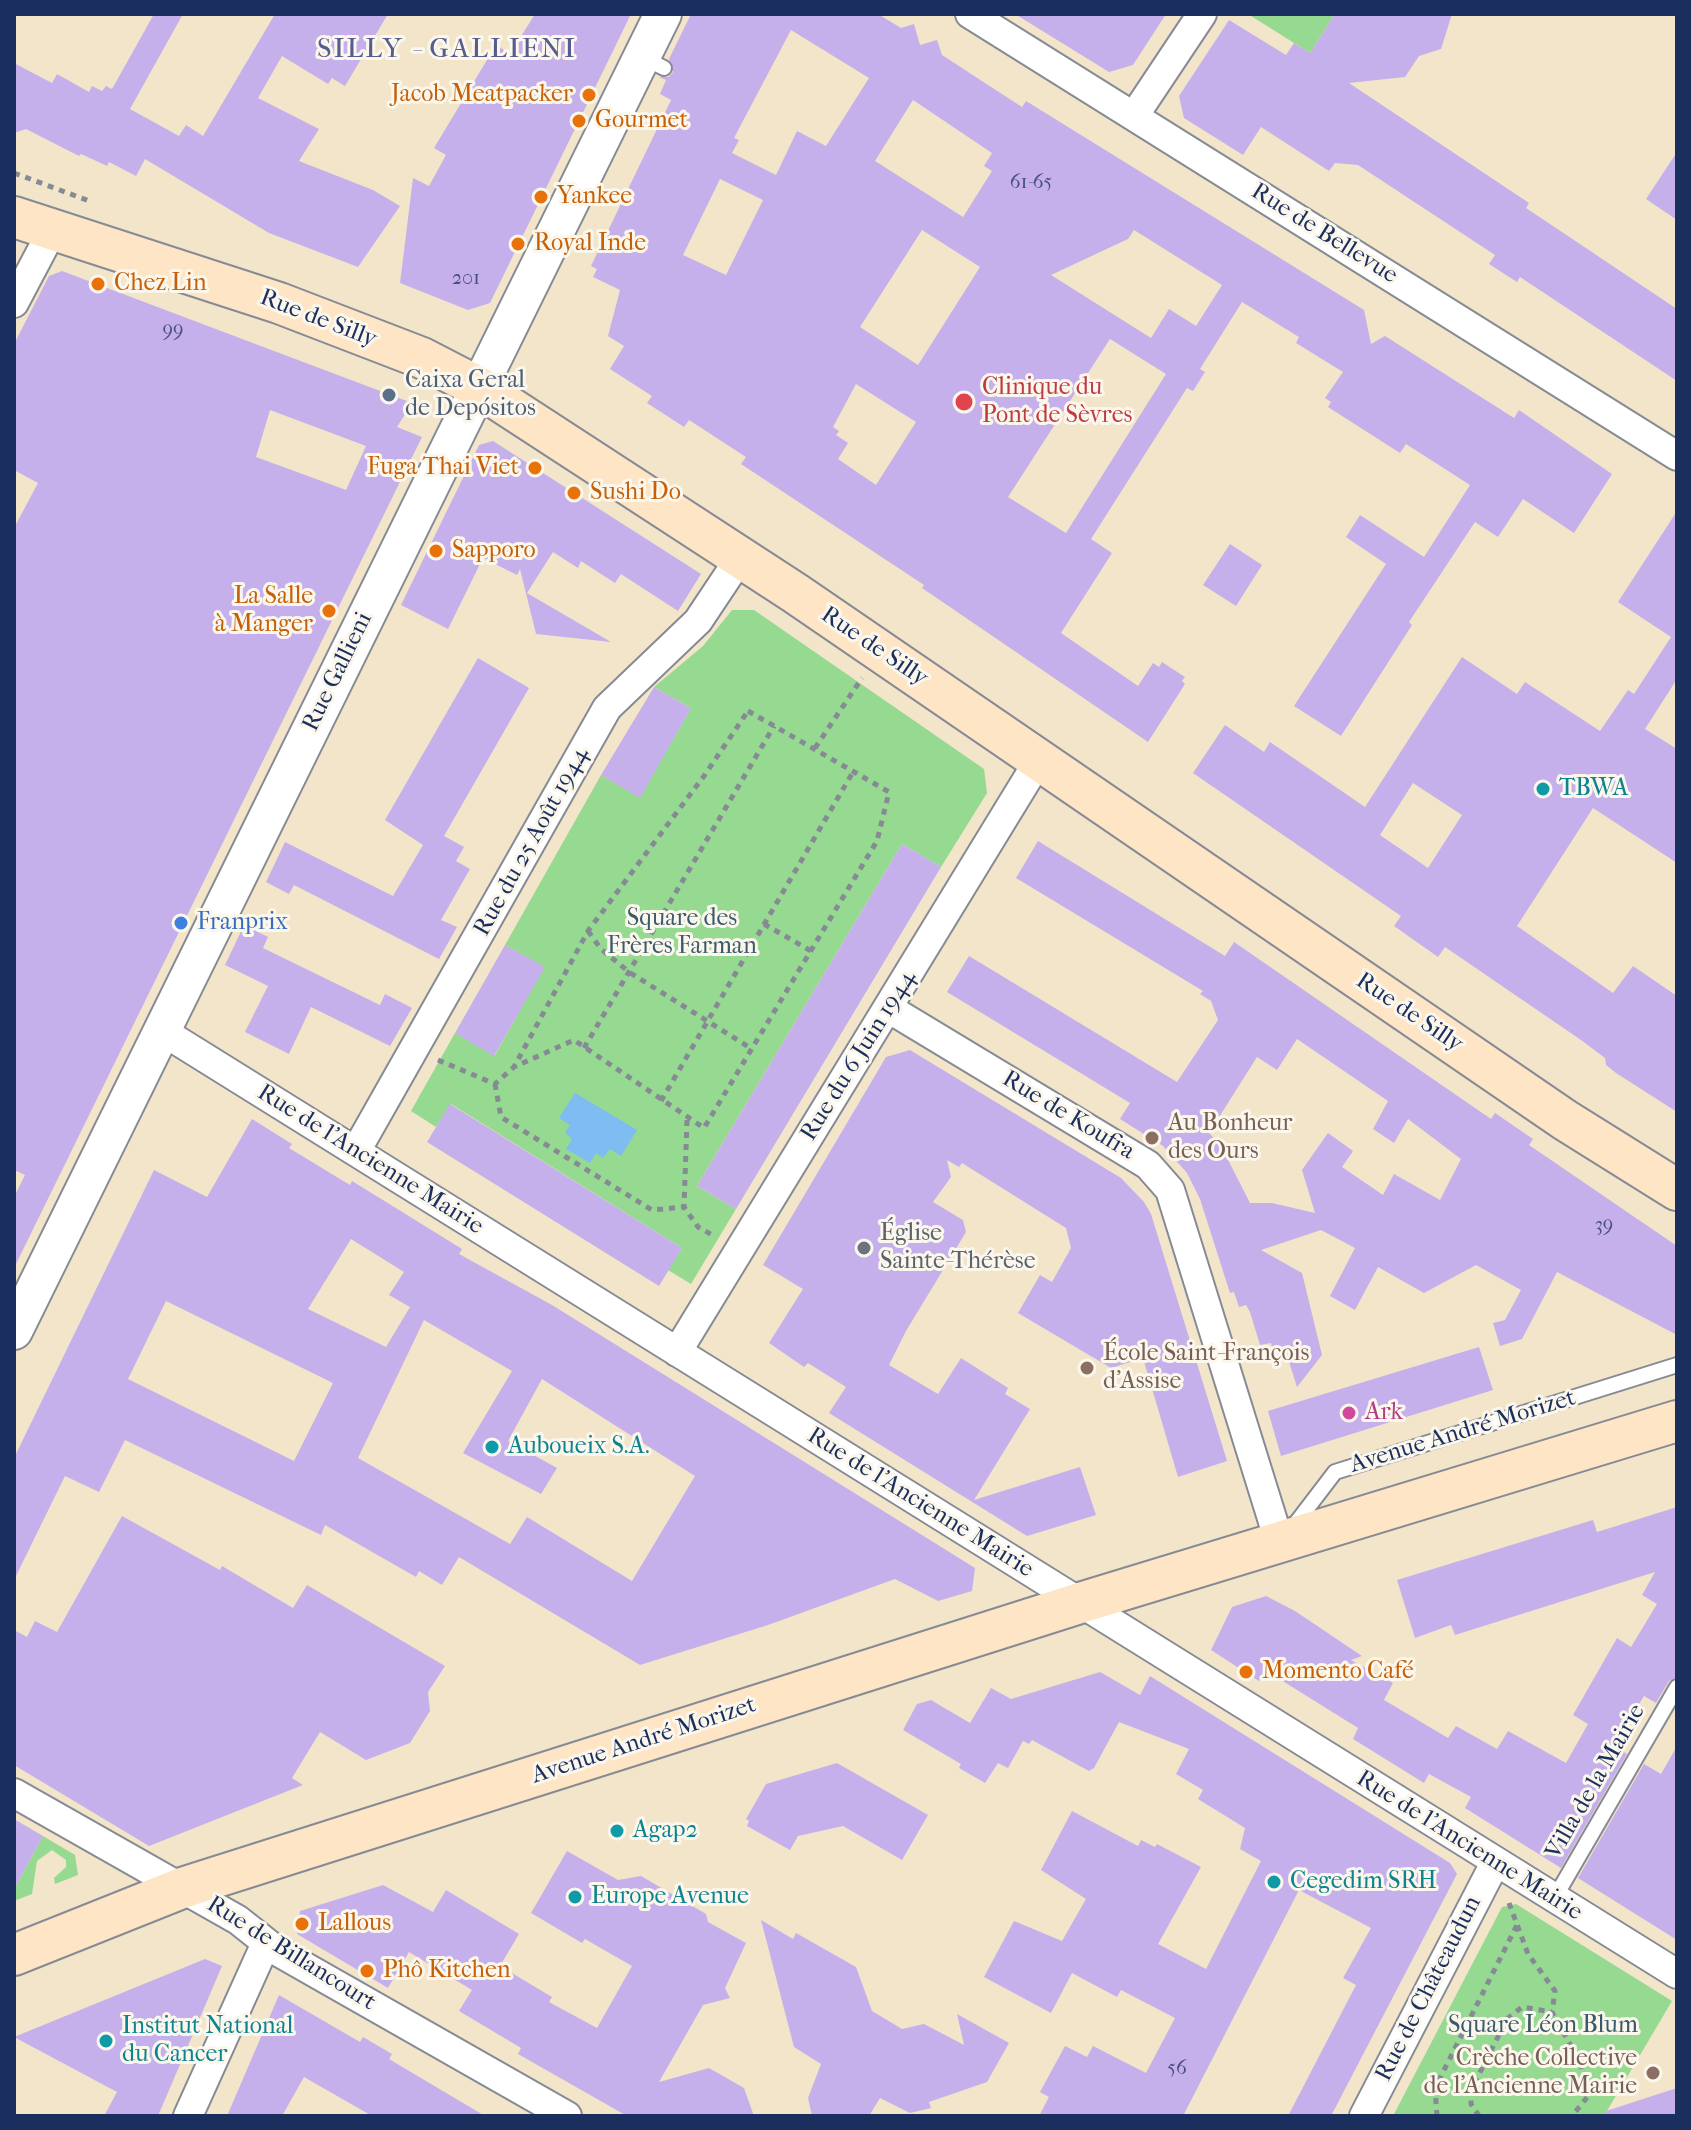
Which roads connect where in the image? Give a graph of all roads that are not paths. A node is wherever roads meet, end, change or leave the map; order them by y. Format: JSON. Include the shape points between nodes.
{"nodes":[{"id":1,"x":663,"y":14,"type":"edge"},
{"id":2,"x":970,"y":14,"type":"edge"},
{"id":3,"x":1202,"y":14,"type":"edge"},
{"id":4,"x":1134,"y":116,"type":"junction"},
{"id":5,"x":14,"y":217,"type":"edge"},
{"id":6,"x":52,"y":231,"type":"junction"},
{"id":7,"x":14,"y":303,"type":"edge"},
{"id":8,"x":480,"y":388,"type":"junction"},
{"id":9,"x":1677,"y":456,"type":"edge"},
{"id":10,"x":740,"y":558,"type":"junction"},
{"id":11,"x":1039,"y":760,"type":"junction"},
{"id":12,"x":888,"y":1008,"type":"junction"},
{"id":13,"x":162,"y":1031,"type":"junction"},
{"id":14,"x":356,"y":1151,"type":"junction"},
{"id":15,"x":1677,"y":1190,"type":"edge"},
{"id":16,"x":14,"y":1331,"type":"edge"},
{"id":17,"x":677,"y":1352,"type":"junction"},
{"id":18,"x":1677,"y":1365,"type":"edge"},
{"id":19,"x":1677,"y":1421,"type":"edge"},
{"id":20,"x":1280,"y":1544,"type":"junction"},
{"id":21,"x":1080,"y":1603,"type":"junction"},
{"id":22,"x":1677,"y":1687,"type":"edge"},
{"id":23,"x":14,"y":1793,"type":"edge"},
{"id":24,"x":1495,"y":1863,"type":"junction"},
{"id":25,"x":182,"y":1888,"type":"junction"},
{"id":26,"x":1554,"y":1899,"type":"junction"},
{"id":27,"x":266,"y":1943,"type":"junction"},
{"id":28,"x":14,"y":1955,"type":"edge"},
{"id":29,"x":1677,"y":1974,"type":"edge"},
{"id":30,"x":188,"y":2116,"type":"edge"},
{"id":31,"x":567,"y":2116,"type":"edge"},
{"id":32,"x":1364,"y":2116,"type":"edge"}],
"edges":[{"from":1,"to":8,"type":"street","name":"Rue Gallieni","via":[[653,63]]},
{"from":2,"to":4,"type":"street","name":"Rue de Bellevue"},
{"from":3,"to":4,"type":"street"},
{"from":4,"to":9,"type":"street","name":"Rue de Bellevue"},
{"from":5,"to":6,"type":"main road","name":"Rue de Silly"},
{"from":6,"to":7,"type":"street"},
{"from":6,"to":8,"type":"main road","name":"Rue de Silly","via":[[291,308],[422,358]]},
{"from":8,"to":10,"type":"main road","name":"Rue de Silly"},
{"from":8,"to":13,"type":"street","name":"Rue Gallieni"},
{"from":10,"to":11,"type":"main road","name":"Rue de Silly"},
{"from":10,"to":14,"type":"street","name":"Rue du 25 Août 1944","via":[[698,621],[607,708]]},
{"from":11,"to":12,"type":"street","name":"Rue du 6 Juin 1944"},
{"from":11,"to":15,"type":"main road","name":"Rue de Silly","via":[[1565,1120]]},
{"from":12,"to":17,"type":"street","name":"Rue du 6 Juin 1944"},
{"from":12,"to":20,"type":"street","name":"Rue de Koufra","via":[[1148,1165],[1170,1190]]},
{"from":13,"to":14,"type":"street","name":"Rue de l'Ancienne Mairie"},
{"from":13,"to":16,"type":"street","name":"Rue Gallieni"},
{"from":14,"to":17,"type":"street","name":"Rue de l'Ancienne Mairie"},
{"from":17,"to":21,"type":"street","name":"Rue de l'Ancienne Mairie"},
{"from":18,"to":20,"type":"lane","name":"Avenue André Morizet","via":[[1335,1472]]},
{"from":19,"to":20,"type":"main road","name":"Avenue André Morizet"},
{"from":20,"to":21,"type":"main road","name":"Avenue André Morizet"},
{"from":21,"to":24,"type":"street","name":"Rue de l'Ancienne Mairie"},
{"from":21,"to":25,"type":"main road","name":"Avenue André Morizet"},
{"from":22,"to":26,"type":"lane","name":"Villa de la Mairie"},
{"from":23,"to":25,"type":"street","name":"Rue de Billancourt"},
{"from":24,"to":26,"type":"street","name":"Rue de l'Ancienne Mairie"},
{"from":24,"to":32,"type":"street","name":"Rue de Châteaudun"},
{"from":25,"to":27,"type":"street","name":"Rue de Billancourt"},
{"from":25,"to":28,"type":"main road","name":"Avenue André Morizet"},
{"from":26,"to":29,"type":"street","name":"Rue de l'Ancienne Mairie"},
{"from":27,"to":30,"type":"street"},
{"from":27,"to":31,"type":"street","name":"Rue de Billancourt"}]}
